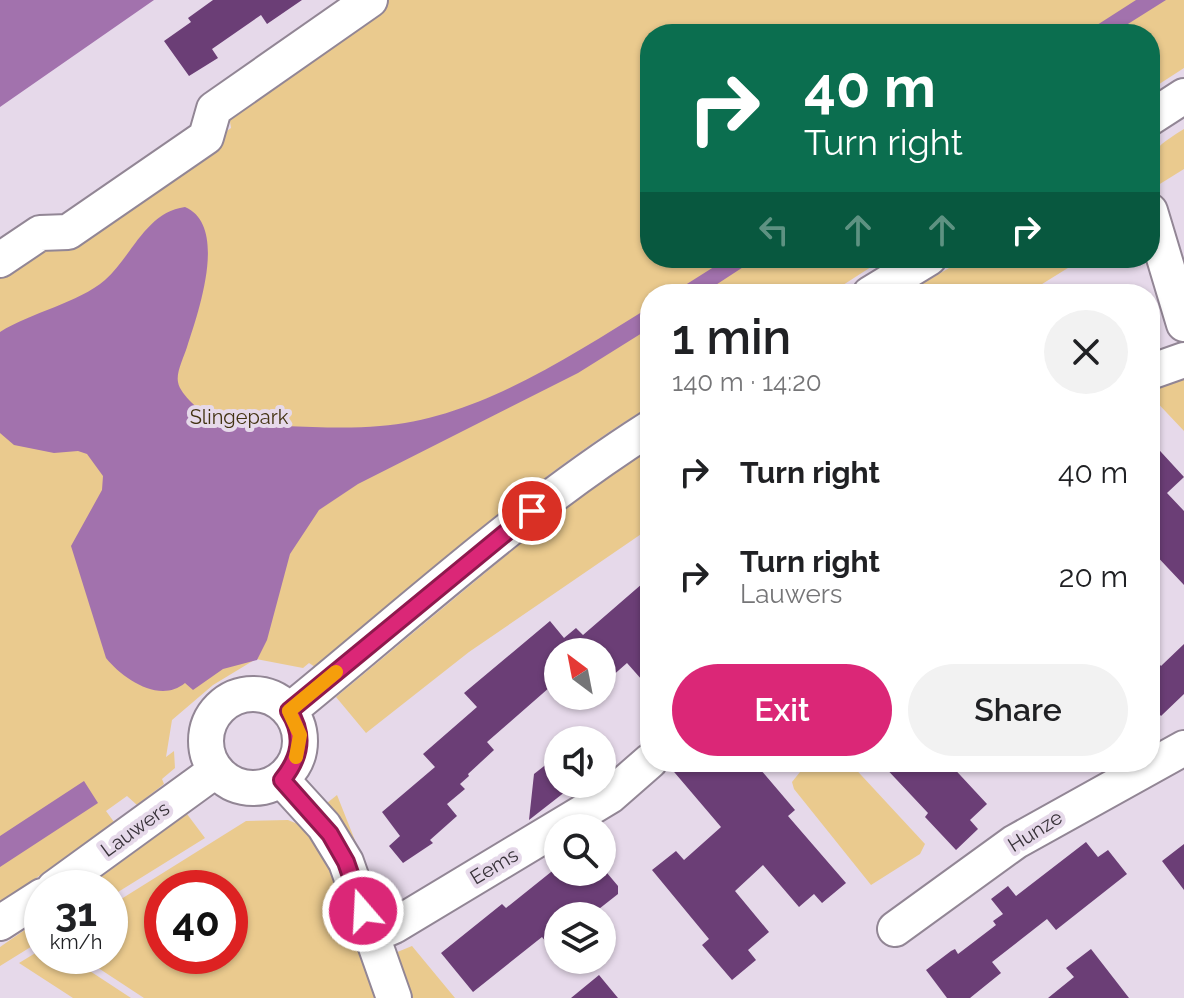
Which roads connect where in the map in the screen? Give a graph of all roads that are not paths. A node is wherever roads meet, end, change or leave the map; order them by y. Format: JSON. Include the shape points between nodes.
{"nodes":[{"id":1,"x":370,"y":0,"type":"edge"},
{"id":2,"x":1184,"y":96,"type":"edge"},
{"id":3,"x":1160,"y":112,"type":"edge"},
{"id":4,"x":1160,"y":244,"type":"edge"},
{"id":5,"x":0,"y":260,"type":"edge"},
{"id":6,"x":913,"y":268,"type":"edge"},
{"id":7,"x":886,"y":284,"type":"edge"},
{"id":8,"x":1184,"y":324,"type":"edge"},
{"id":9,"x":1184,"y":360,"type":"edge"},
{"id":10,"x":1160,"y":368,"type":"edge"},
{"id":11,"x":640,"y":434,"type":"edge"},
{"id":12,"x":289,"y":711,"type":"junction"},
{"id":13,"x":1184,"y":748,"type":"edge"},
{"id":14,"x":1160,"y":761,"type":"edge"},
{"id":15,"x":640,"y":770,"type":"edge"},
{"id":16,"x":215,"y":771,"type":"junction"},
{"id":17,"x":1141,"y":772,"type":"edge"},
{"id":18,"x":282,"y":780,"type":"junction"},
{"id":19,"x":79,"y":870,"type":"edge"},
{"id":20,"x":24,"y":908,"type":"edge"},
{"id":21,"x":0,"y":923,"type":"edge"},
{"id":22,"x":895,"y":929,"type":"dead end"},
{"id":23,"x":371,"y":936,"type":"junction"},
{"id":24,"x":394,"y":998,"type":"edge"}],
"edges":[{"from":1,"to":5,"type":"street","via":[[214,109],[206,137],[68,232],[40,233]]},
{"from":2,"to":3,"type":"street"},
{"from":4,"to":8,"type":"street"},
{"from":6,"to":7,"type":"street"},
{"from":9,"to":10,"type":"street"},
{"from":11,"to":12,"type":"street","via":[[532,511]]},
{"from":12,"to":16,"type":"street","via":[[261,695],[245,695],[218,708],[205,745]]},
{"from":12,"to":18,"type":"street","via":[[300,745]]},
{"from":13,"to":14,"type":"street","name":"Hunze"},
{"from":15,"to":23,"type":"street","name":"Eems","via":[[610,796]]},
{"from":16,"to":18,"type":"street","via":[[228,782],[250,788]]},
{"from":16,"to":19,"type":"street","name":"Lauwers"},
{"from":17,"to":22,"type":"street","name":"Hunze","via":[[1015,842]]},
{"from":18,"to":23,"type":"street","via":[[330,834],[346,862]]},
{"from":20,"to":21,"type":"street"},
{"from":23,"to":24,"type":"street"}]}
